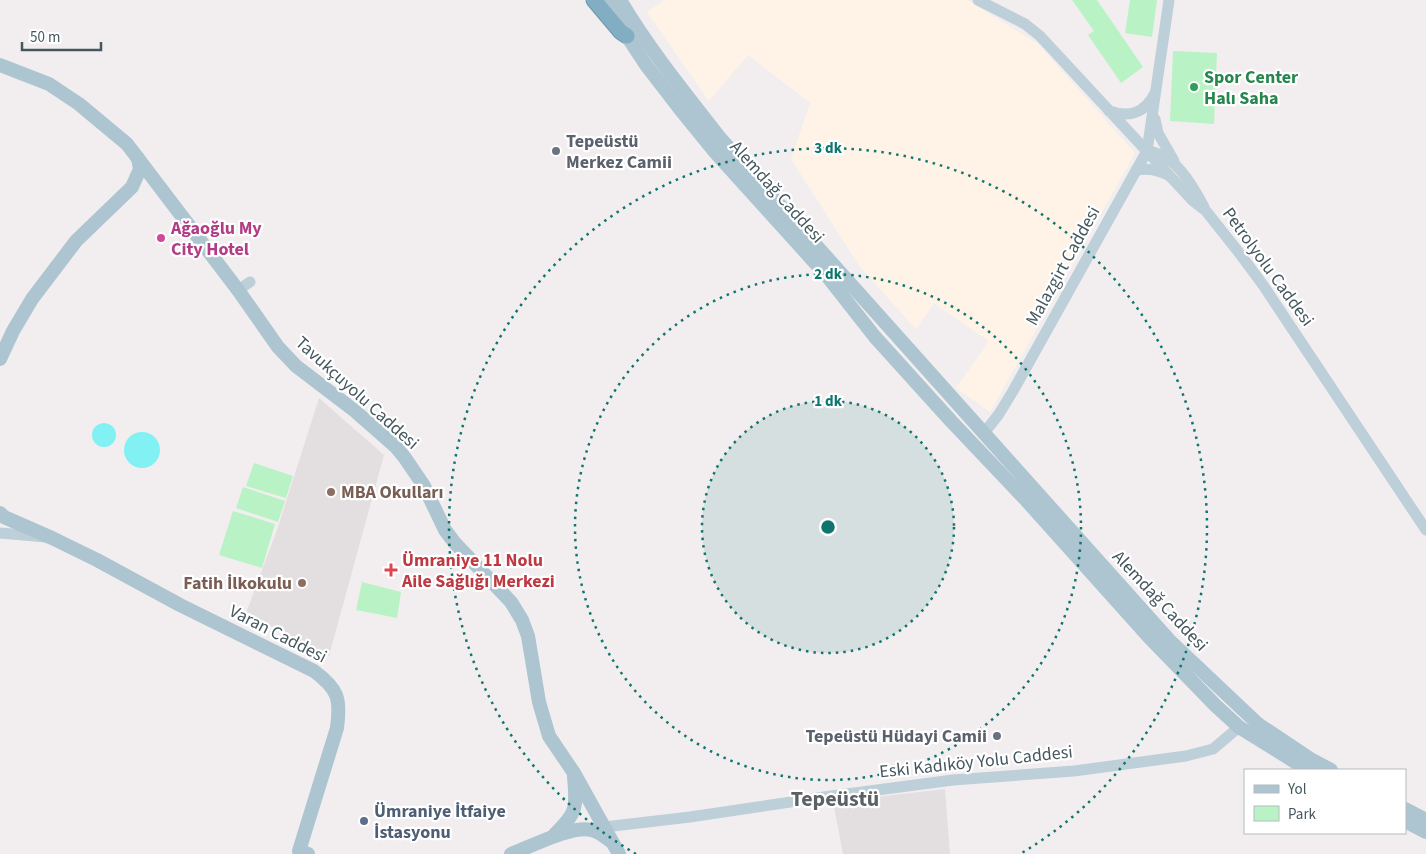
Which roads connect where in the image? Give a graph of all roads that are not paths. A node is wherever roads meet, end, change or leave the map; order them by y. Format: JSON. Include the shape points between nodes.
{"nodes":[{"id":1,"x":594,"y":0,"type":"edge"},
{"id":2,"x":606,"y":0,"type":"edge"},
{"id":3,"x":620,"y":0,"type":"edge"},
{"id":4,"x":978,"y":0,"type":"edge"},
{"id":5,"x":1169,"y":0,"type":"edge"},
{"id":6,"x":626,"y":36,"type":"junction"},
{"id":7,"x":0,"y":65,"type":"edge"},
{"id":8,"x":1157,"y":90,"type":"junction"},
{"id":9,"x":1154,"y":110,"type":"junction"},
{"id":10,"x":1109,"y":112,"type":"junction"},
{"id":11,"x":1147,"y":151,"type":"junction"},
{"id":12,"x":138,"y":158,"type":"junction"},
{"id":13,"x":1176,"y":165,"type":"junction"},
{"id":14,"x":1136,"y":170,"type":"junction"},
{"id":15,"x":1169,"y":176,"type":"junction"},
{"id":16,"x":132,"y":187,"type":"junction"},
{"id":17,"x":165,"y":192,"type":"junction"},
{"id":18,"x":1206,"y":211,"type":"junction"},
{"id":19,"x":0,"y":359,"type":"edge"},
{"id":20,"x":984,"y":433,"type":"junction"},
{"id":21,"x":974,"y":444,"type":"junction"},
{"id":22,"x":0,"y":513,"type":"edge"},
{"id":23,"x":1421,"y":513,"type":"edge"},
{"id":24,"x":1426,"y":530,"type":"edge"},
{"id":25,"x":0,"y":533,"type":"edge"},
{"id":26,"x":52,"y":538,"type":"junction"},
{"id":27,"x":1238,"y":727,"type":"junction"},
{"id":28,"x":1306,"y":769,"type":"edge"},
{"id":29,"x":1329,"y":769,"type":"edge"},
{"id":30,"x":574,"y":773,"type":"junction"},
{"id":31,"x":1406,"y":810,"type":"edge"},
{"id":32,"x":1426,"y":820,"type":"edge"},
{"id":33,"x":1406,"y":821,"type":"edge"},
{"id":34,"x":605,"y":827,"type":"junction"},
{"id":35,"x":591,"y":829,"type":"junction"},
{"id":36,"x":1426,"y":832,"type":"edge"},
{"id":37,"x":554,"y":836,"type":"junction"},
{"id":38,"x":616,"y":848,"type":"edge"},
{"id":39,"x":303,"y":852,"type":"edge"},
{"id":40,"x":511,"y":854,"type":"edge"}],
"edges":[{"from":1,"to":6,"type":"highway"},
{"from":2,"to":6,"type":"main road","name":"Alemdağ Caddesi"},
{"from":3,"to":20,"type":"main road","name":"Alemdağ Caddesi","via":[[720,138]]},
{"from":4,"to":10,"type":"main road","name":"Petrolyolu Caddesi","via":[[1026,24]]},
{"from":5,"to":8,"type":"main road","name":"Malazgirt Caddesi"},
{"from":6,"to":21,"type":"main road","name":"Alemdağ Caddesi","via":[[715,152],[827,276],[875,337]]},
{"from":7,"to":12,"type":"main road","name":"Tavukçuyolu Caddesi","via":[[49,84],[79,104],[127,144]]},
{"from":8,"to":9,"type":"main road","name":"Malazgirt Caddesi"},
{"from":8,"to":10,"type":"main road","via":[[1139,112],[1123,115]]},
{"from":9,"to":11,"type":"main road","name":"Malazgirt Caddesi"},
{"from":9,"to":13,"type":"main road","name":"Malazgirt Caddesi","via":[[1158,133]]},
{"from":10,"to":11,"type":"main road","name":"Petrolyolu Caddesi"},
{"from":11,"to":13,"type":"main road","via":[[1166,157]]},
{"from":11,"to":14,"type":"main road","name":"Malazgirt Caddesi"},
{"from":11,"to":15,"type":"main road","name":"Petrolyolu Caddesi"},
{"from":12,"to":16,"type":"main road","via":[[140,169]]},
{"from":12,"to":17,"type":"main road","name":"Tavukçuyolu Caddesi"},
{"from":13,"to":18,"type":"main road","name":"Malazgirt Caddesi"},
{"from":14,"to":15,"type":"main road","via":[[1158,170]]},
{"from":14,"to":20,"type":"main road","name":"Malazgirt Caddesi","via":[[1013,391]]},
{"from":15,"to":18,"type":"main road","name":"Petrolyolu Caddesi"},
{"from":16,"to":17,"type":"main road","via":[[145,184]]},
{"from":16,"to":19,"type":"main road","via":[[76,241],[32,299]]},
{"from":17,"to":30,"type":"main road","name":"Tavukçuyolu Caddesi","via":[[244,286],[278,347],[296,366],[396,447],[424,486],[445,530],[511,602],[528,636],[539,702],[549,736]]},
{"from":18,"to":23,"type":"main road","name":"Petrolyolu Caddesi","via":[[1263,286]]},
{"from":20,"to":21,"type":"main road"},
{"from":20,"to":29,"type":"main road","name":"Alemdağ Caddesi","via":[[1189,661],[1258,724]]},
{"from":21,"to":27,"type":"main road","name":"Alemdağ Caddesi","via":[[1149,637]]},
{"from":22,"to":26,"type":"main road","name":"Varan Caddesi"},
{"from":23,"to":24,"type":"main road","name":"Petrolyolu Caddesi"},
{"from":25,"to":26,"type":"main road","name":"Varan Caddesi"},
{"from":26,"to":39,"type":"main road","name":"Varan Caddesi","via":[[314,671],[330,683],[338,701],[337,728]]},
{"from":27,"to":28,"type":"main road","name":"Alemdağ Caddesi"},
{"from":27,"to":34,"type":"main road","name":"Eski Kadıköy Yolu Caddesi","via":[[1213,749],[1186,756],[1074,771],[953,780]]},
{"from":30,"to":34,"type":"main road","name":"Tavukçuyolu Caddesi"},
{"from":30,"to":37,"type":"main road","via":[[575,808],[570,820]]},
{"from":31,"to":32,"type":"main road"},
{"from":33,"to":36,"type":"main road"},
{"from":34,"to":35,"type":"main road","name":"Eski Kadıköy Yolu Caddesi"},
{"from":34,"to":38,"type":"main road","name":"Tavukçuyolu Caddesi"},
{"from":35,"to":37,"type":"main road"},
{"from":35,"to":38,"type":"main road"},
{"from":37,"to":40,"type":"main road"}]}
